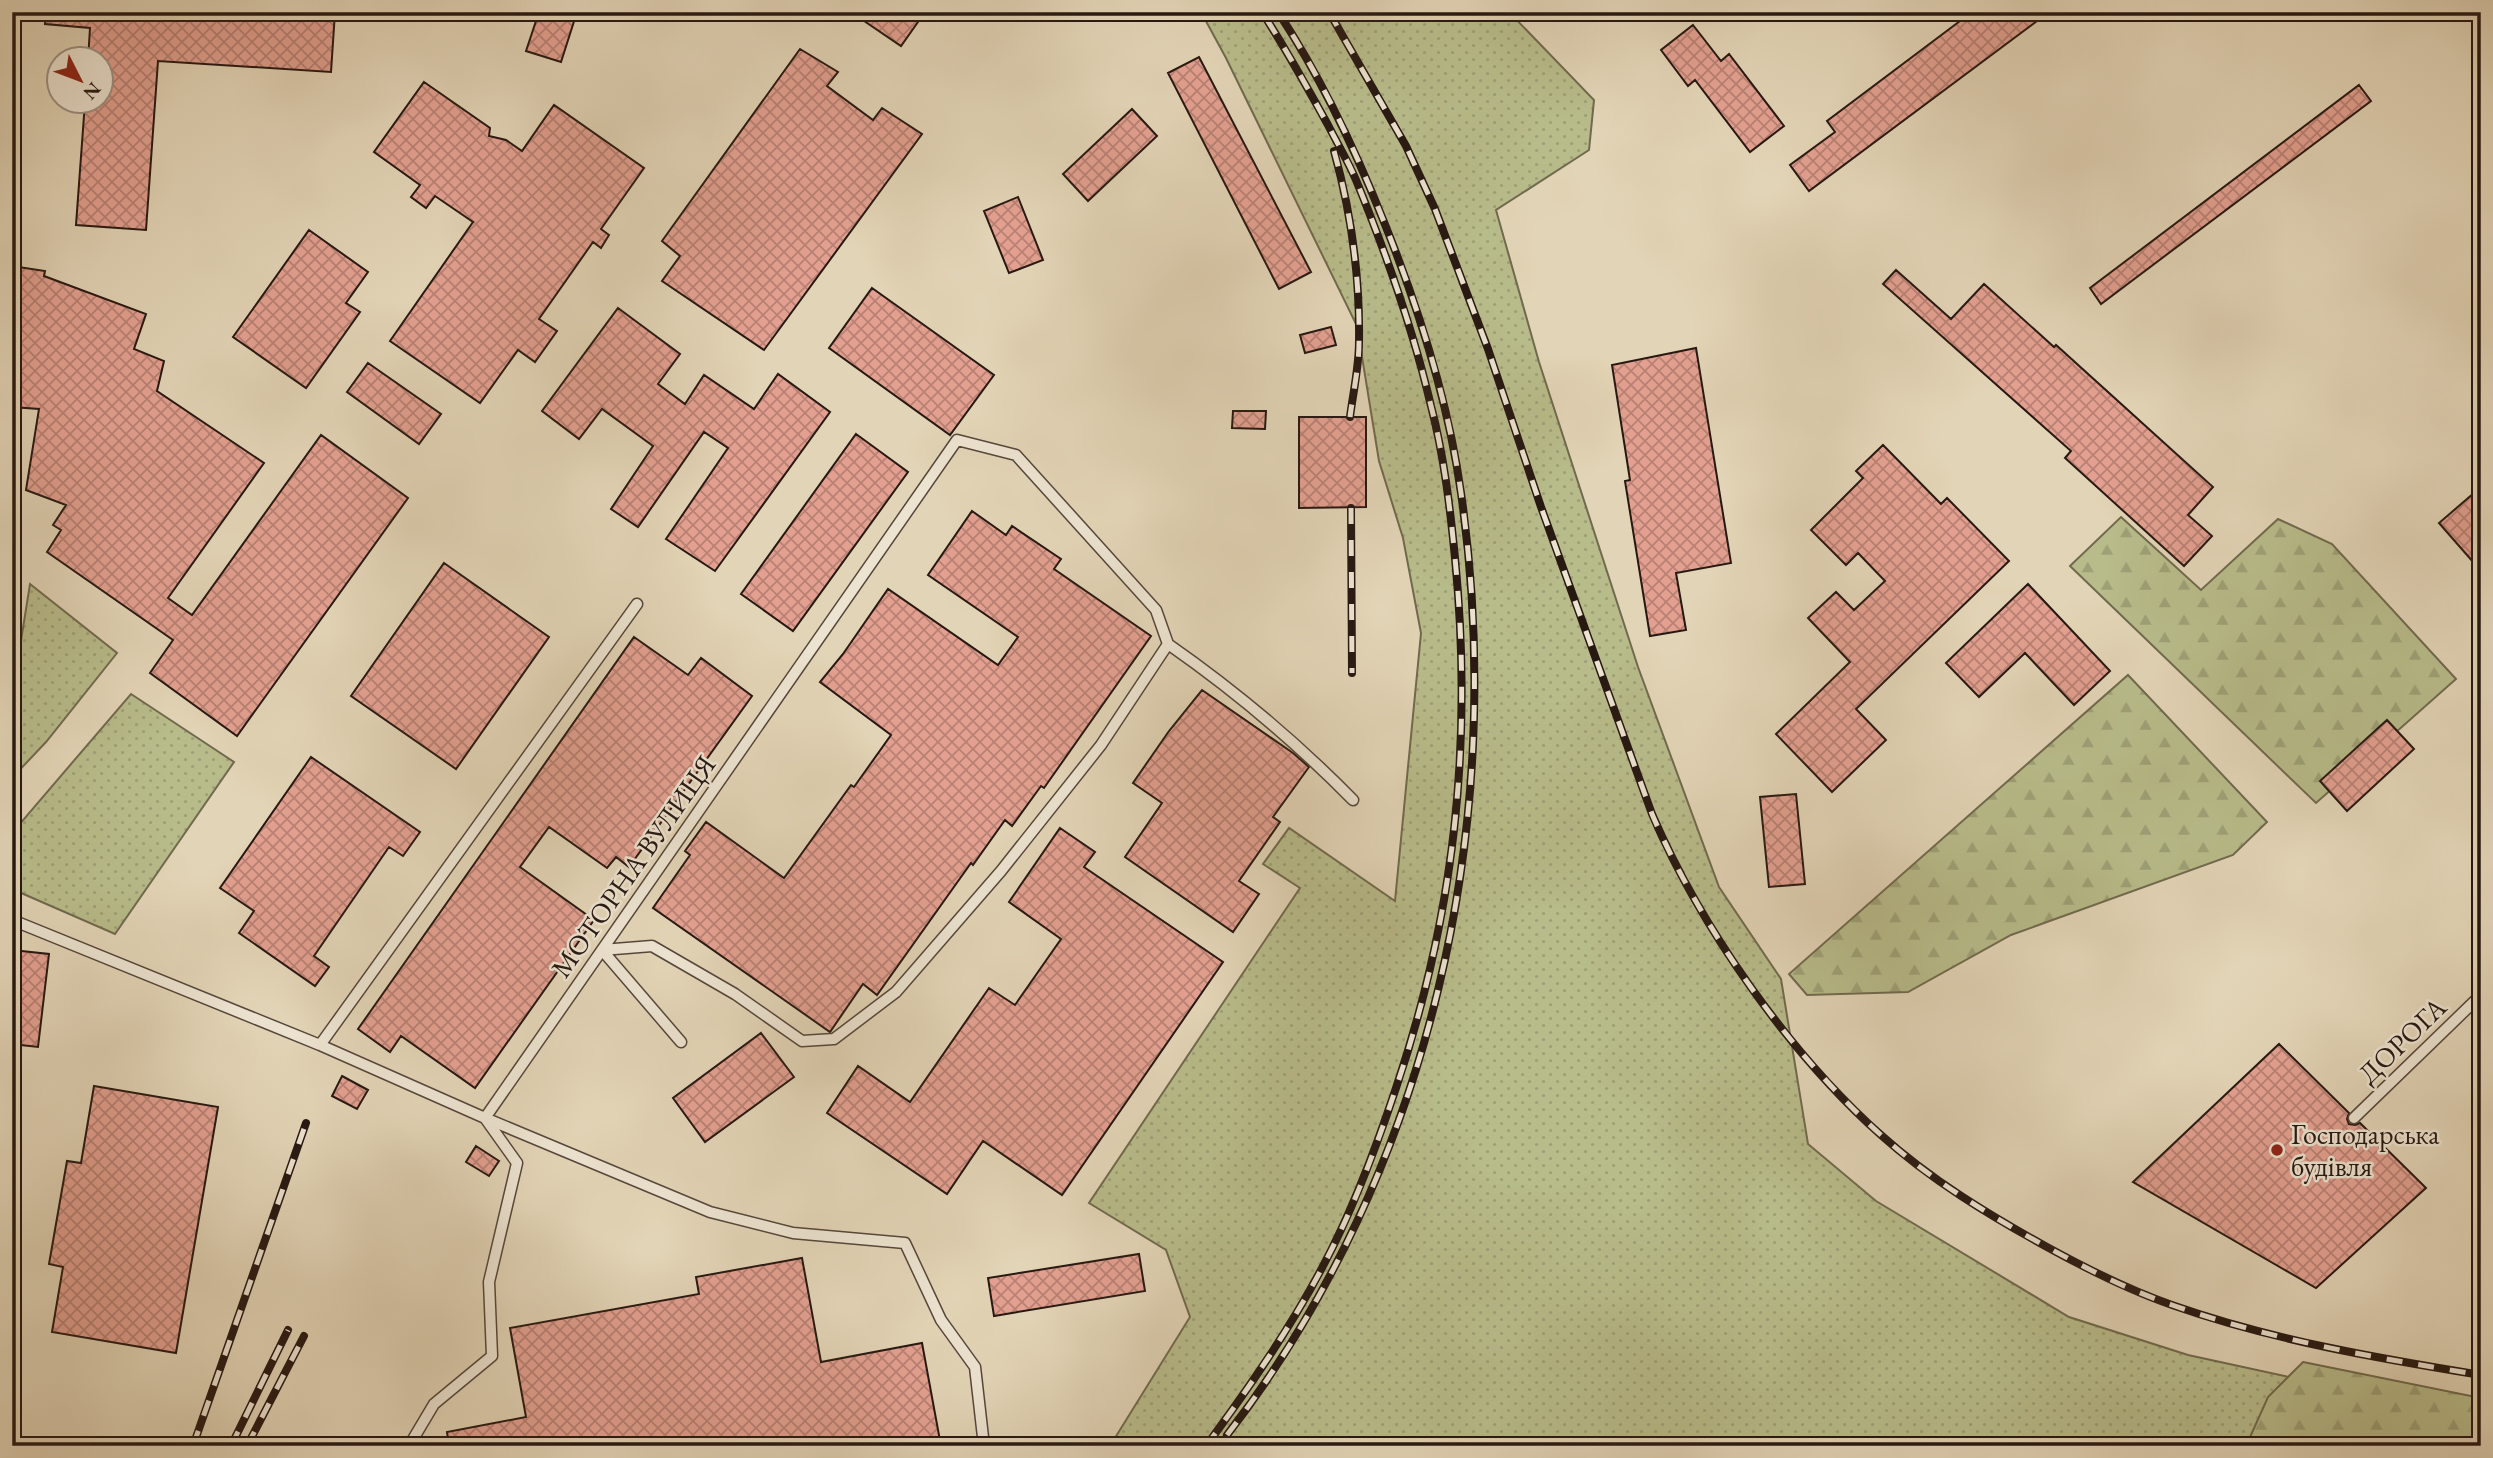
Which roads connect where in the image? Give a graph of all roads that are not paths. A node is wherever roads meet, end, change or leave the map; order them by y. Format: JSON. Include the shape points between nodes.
{"nodes":[{"id":1,"x":636,"y":604,"type":"dead end"},
{"id":2,"x":1168,"y":644,"type":"junction"},
{"id":3,"x":1353,"y":800,"type":"dead end"},
{"id":4,"x":12,"y":920,"type":"edge"},
{"id":5,"x":602,"y":950,"type":"junction"},
{"id":6,"x":2481,"y":995,"type":"edge"},
{"id":7,"x":681,"y":1042,"type":"dead end"},
{"id":8,"x":320,"y":1045,"type":"junction"},
{"id":9,"x":485,"y":1118,"type":"junction"},
{"id":10,"x":2354,"y":1118,"type":"dead end"},
{"id":11,"x":409,"y":1446,"type":"edge"},
{"id":12,"x":984,"y":1446,"type":"edge"}],
"edges":[{"from":1,"to":8,"type":"lane"},
{"from":2,"to":3,"type":"lane","via":[[1308,755]]},
{"from":2,"to":5,"type":"lane","via":[[1101,745],[1001,871],[896,992],[834,1039],[802,1041],[735,994],[652,946]]},
{"from":2,"to":5,"type":"lane","name":"МОТОРНА ВУЛИЦЯ","via":[[1156,610],[1016,454],[957,440]]},
{"from":4,"to":8,"type":"lane"},
{"from":5,"to":7,"type":"lane"},
{"from":5,"to":9,"type":"lane","name":"МОТОРНА ВУЛИЦЯ"},
{"from":6,"to":10,"type":"lane","name":"ДОРОГА"},
{"from":8,"to":9,"type":"lane"},
{"from":9,"to":11,"type":"lane","via":[[517,1164],[489,1282],[492,1356],[434,1404]]},
{"from":9,"to":12,"type":"lane","via":[[710,1212],[793,1233],[905,1242],[942,1320],[975,1367]]}]}
